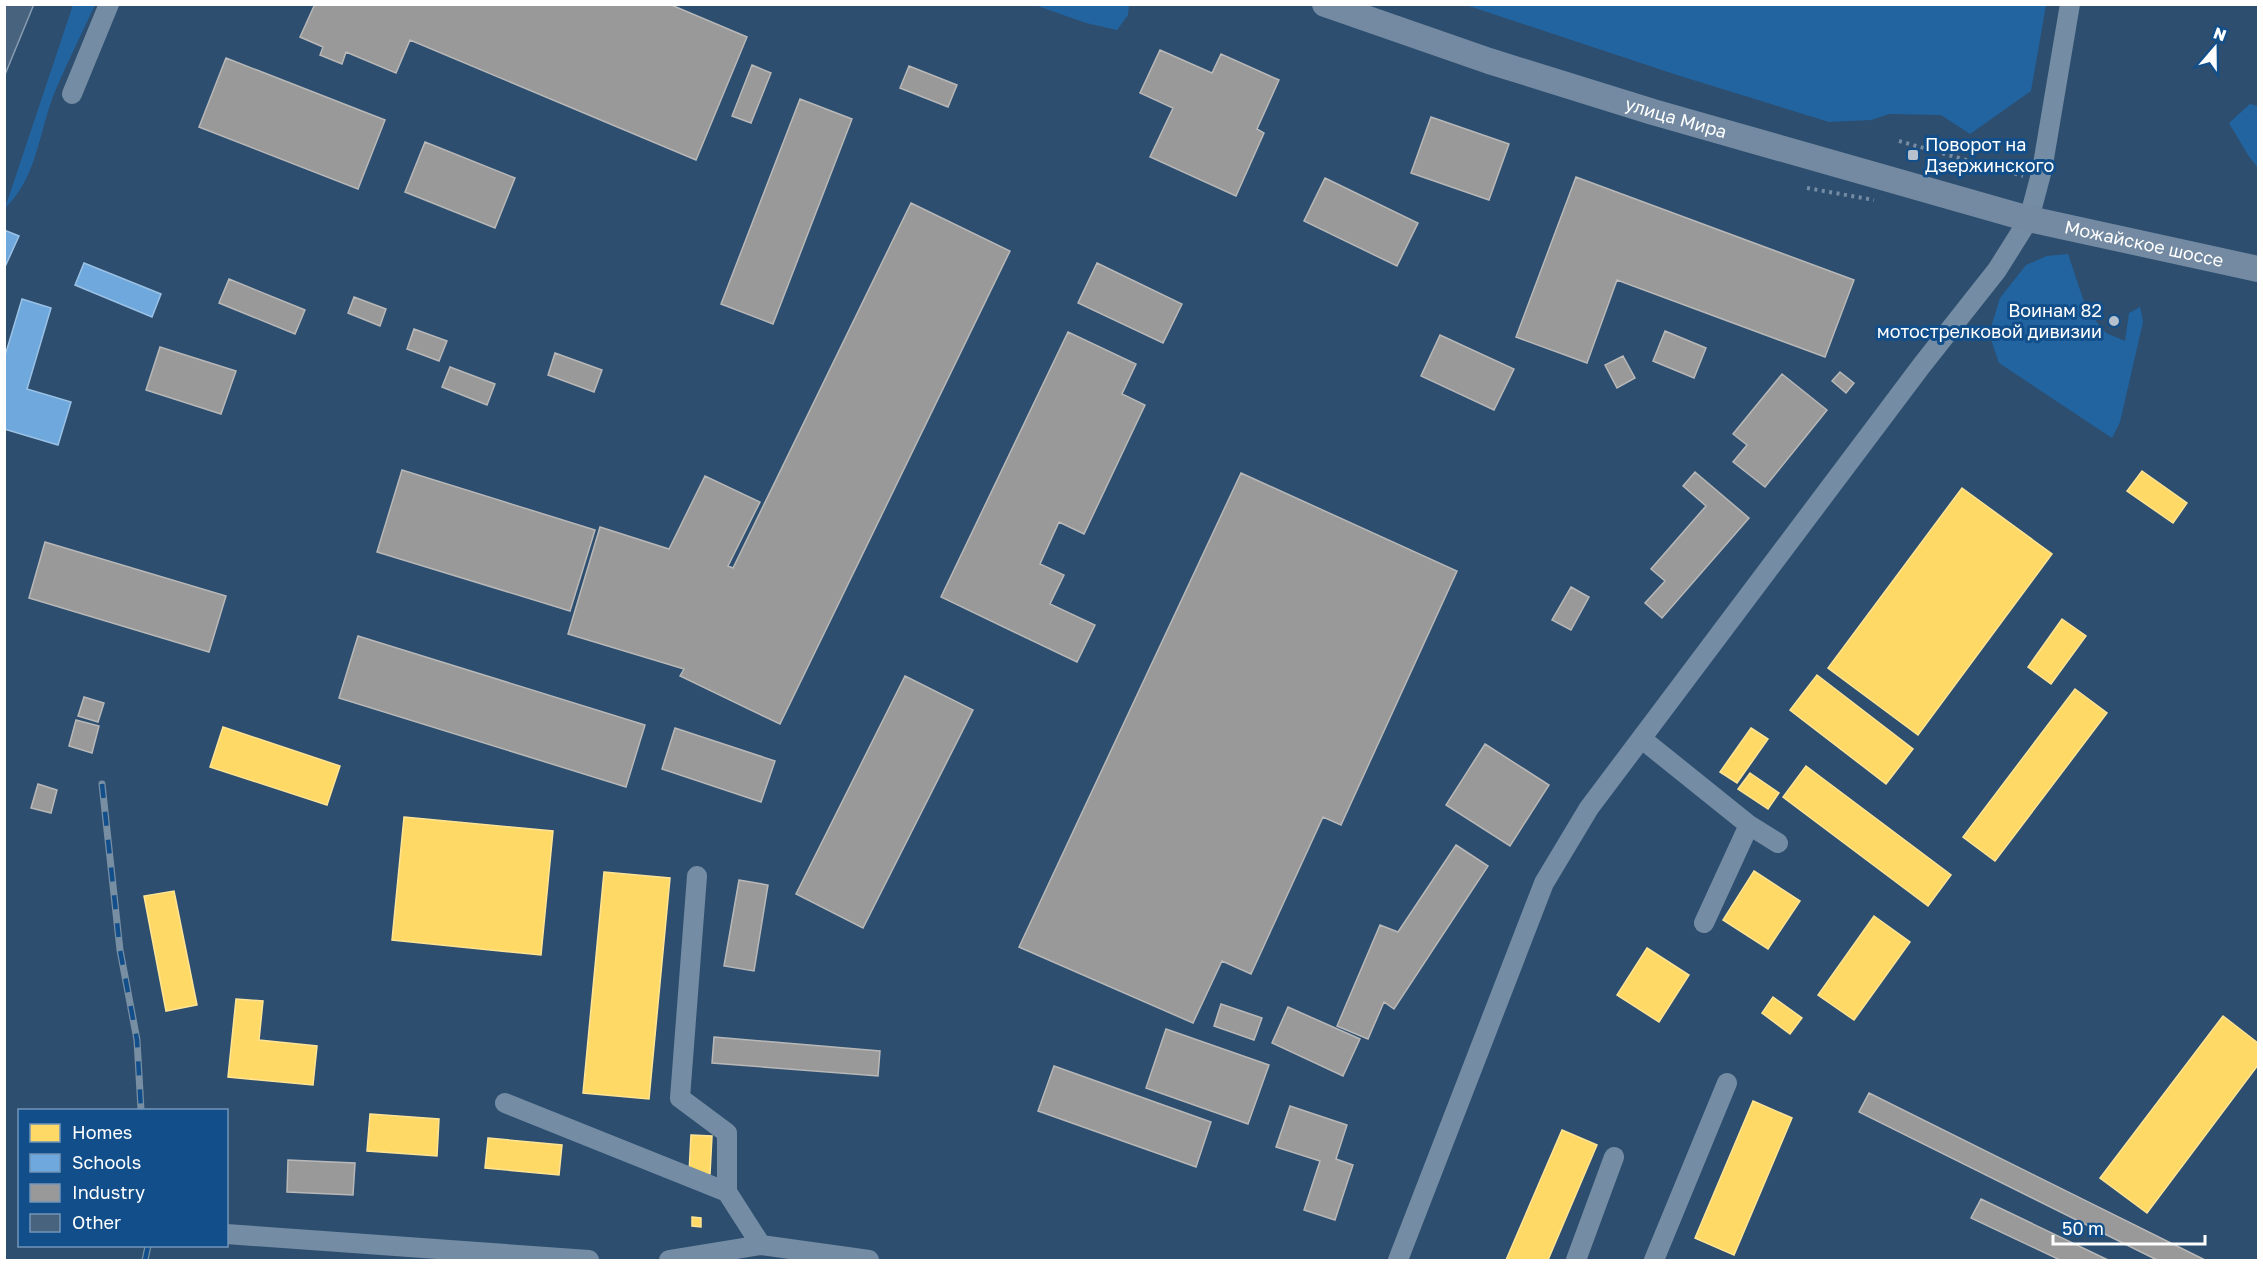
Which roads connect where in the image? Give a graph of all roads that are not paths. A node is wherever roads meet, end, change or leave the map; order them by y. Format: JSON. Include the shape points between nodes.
{"nodes":[{"id":1,"x":109,"y":4,"type":"edge"},
{"id":2,"x":1325,"y":4,"type":"edge"},
{"id":3,"x":2070,"y":4,"type":"edge"},
{"id":4,"x":72,"y":94,"type":"dead end"},
{"id":5,"x":2030,"y":219,"type":"junction"},
{"id":6,"x":2259,"y":269,"type":"edge"},
{"id":7,"x":1642,"y":739,"type":"junction"},
{"id":8,"x":1749,"y":825,"type":"junction"},
{"id":9,"x":1778,"y":843,"type":"dead end"},
{"id":10,"x":697,"y":876,"type":"dead end"},
{"id":11,"x":1704,"y":923,"type":"dead end"},
{"id":12,"x":1727,"y":1083,"type":"dead end"},
{"id":13,"x":505,"y":1103,"type":"dead end"},
{"id":14,"x":1614,"y":1156,"type":"dead end"},
{"id":15,"x":727,"y":1192,"type":"junction"},
{"id":16,"x":228,"y":1234,"type":"edge"},
{"id":17,"x":761,"y":1245,"type":"junction"},
{"id":18,"x":589,"y":1260,"type":"edge"},
{"id":19,"x":669,"y":1260,"type":"edge"},
{"id":20,"x":869,"y":1260,"type":"edge"},
{"id":21,"x":1398,"y":1260,"type":"edge"},
{"id":22,"x":1576,"y":1260,"type":"edge"},
{"id":23,"x":1654,"y":1260,"type":"edge"}],
"edges":[{"from":1,"to":4,"type":"street"},
{"from":2,"to":5,"type":"main road","name":"улица Мира","via":[[1558,84]]},
{"from":3,"to":5,"type":"street"},
{"from":5,"to":6,"type":"main road","name":"Можайское шоссе"},
{"from":5,"to":7,"type":"street","via":[[1997,270]]},
{"from":7,"to":8,"type":"street"},
{"from":7,"to":21,"type":"street","via":[[1589,808],[1544,883]]},
{"from":8,"to":9,"type":"street"},
{"from":8,"to":11,"type":"street"},
{"from":10,"to":15,"type":"street","via":[[680,1098],[728,1133]]},
{"from":12,"to":23,"type":"street"},
{"from":13,"to":15,"type":"street"},
{"from":14,"to":22,"type":"street"},
{"from":15,"to":17,"type":"street"},
{"from":16,"to":18,"type":"street"},
{"from":17,"to":19,"type":"street"},
{"from":17,"to":20,"type":"street"}]}
